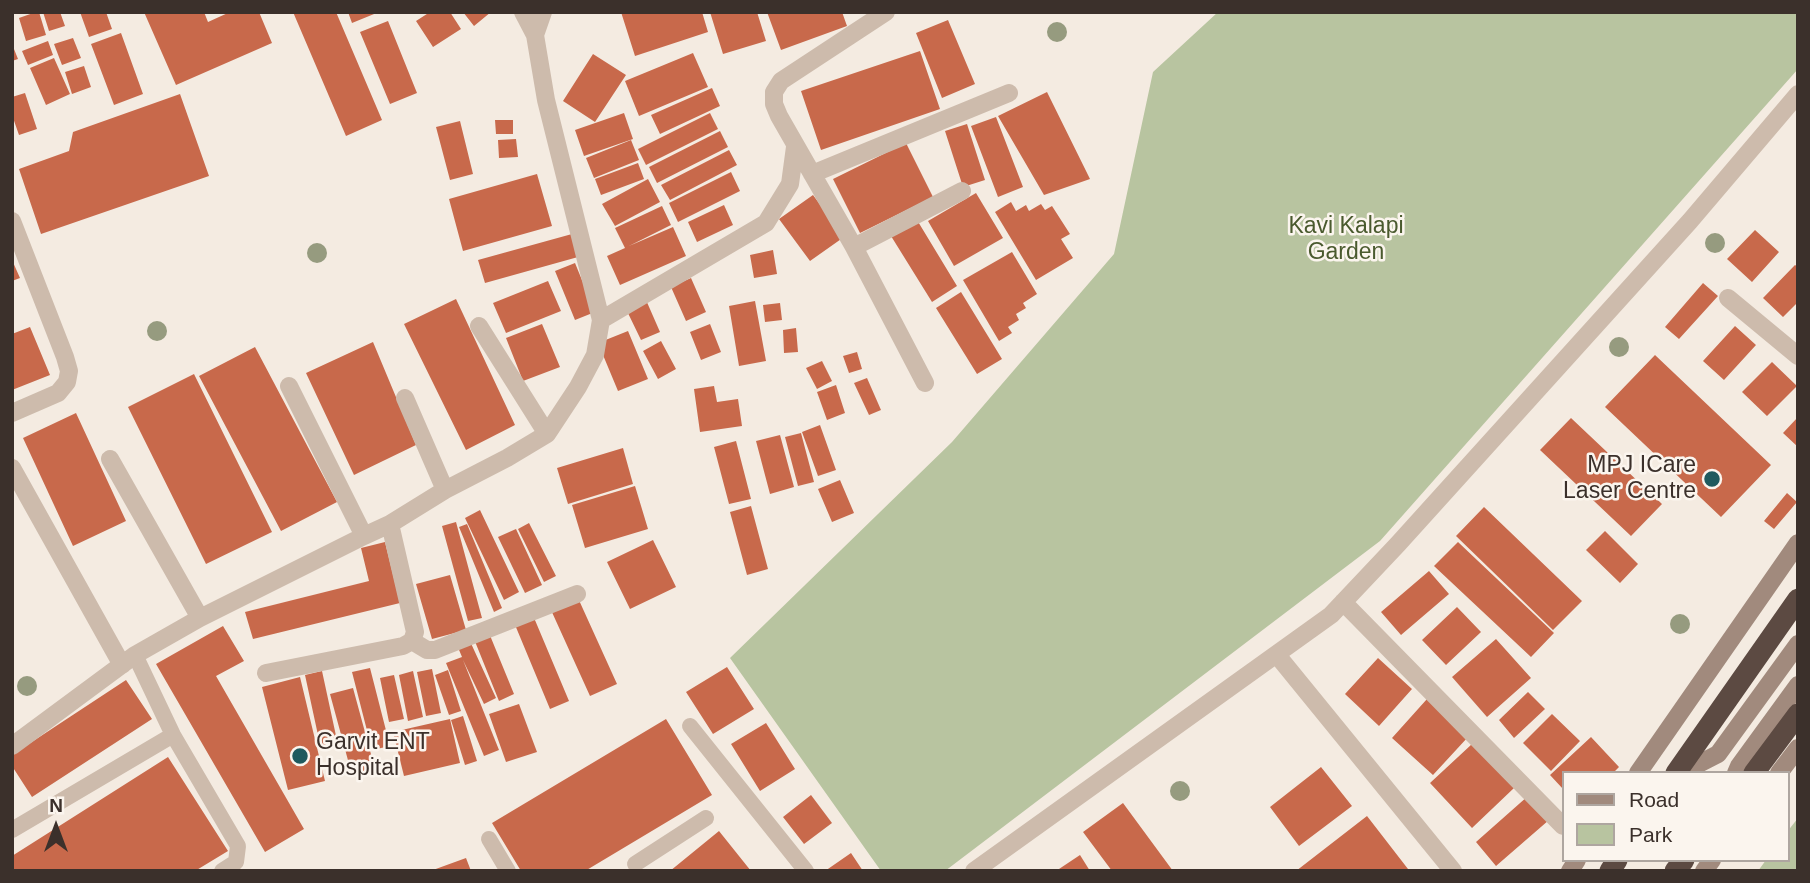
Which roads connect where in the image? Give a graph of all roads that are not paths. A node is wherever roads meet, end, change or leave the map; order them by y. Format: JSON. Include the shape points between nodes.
{"nodes":[{"id":1,"x":523,"y":12,"type":"edge"},
{"id":2,"x":543,"y":12,"type":"edge"},
{"id":3,"x":886,"y":12,"type":"edge"},
{"id":4,"x":536,"y":35,"type":"junction"},
{"id":5,"x":1009,"y":93,"type":"dead end"},
{"id":6,"x":1798,"y":93,"type":"edge"},
{"id":7,"x":795,"y":147,"type":"junction"},
{"id":8,"x":812,"y":174,"type":"junction"},
{"id":9,"x":962,"y":191,"type":"dead end"},
{"id":10,"x":12,"y":221,"type":"edge"},
{"id":11,"x":854,"y":247,"type":"junction"},
{"id":12,"x":1728,"y":298,"type":"dead end"},
{"id":13,"x":601,"y":320,"type":"junction"},
{"id":14,"x":479,"y":326,"type":"dead end"},
{"id":15,"x":1798,"y":356,"type":"edge"},
{"id":16,"x":925,"y":383,"type":"dead end"},
{"id":17,"x":289,"y":386,"type":"dead end"},
{"id":18,"x":405,"y":398,"type":"dead end"},
{"id":19,"x":12,"y":413,"type":"edge"},
{"id":20,"x":547,"y":434,"type":"junction"},
{"id":21,"x":110,"y":459,"type":"dead end"},
{"id":22,"x":12,"y":468,"type":"edge"},
{"id":23,"x":445,"y":490,"type":"junction"},
{"id":24,"x":390,"y":524,"type":"junction"},
{"id":25,"x":364,"y":536,"type":"junction"},
{"id":26,"x":1798,"y":543,"type":"edge"},
{"id":27,"x":577,"y":594,"type":"dead end"},
{"id":28,"x":1798,"y":599,"type":"edge"},
{"id":29,"x":1343,"y":602,"type":"junction"},
{"id":30,"x":200,"y":618,"type":"junction"},
{"id":31,"x":412,"y":641,"type":"junction"},
{"id":32,"x":1798,"y":644,"type":"edge"},
{"id":33,"x":1276,"y":655,"type":"junction"},
{"id":34,"x":128,"y":660,"type":"junction"},
{"id":35,"x":266,"y":673,"type":"dead end"},
{"id":36,"x":1798,"y":685,"type":"edge"},
{"id":37,"x":1798,"y":714,"type":"edge"},
{"id":38,"x":690,"y":726,"type":"dead end"},
{"id":39,"x":173,"y":735,"type":"junction"},
{"id":40,"x":12,"y":746,"type":"edge"},
{"id":41,"x":1798,"y":748,"type":"edge"},
{"id":42,"x":1639,"y":771,"type":"edge"},
{"id":43,"x":1680,"y":771,"type":"edge"},
{"id":44,"x":1683,"y":771,"type":"edge"},
{"id":45,"x":1737,"y":771,"type":"edge"},
{"id":46,"x":1755,"y":771,"type":"edge"},
{"id":47,"x":1781,"y":771,"type":"edge"},
{"id":48,"x":706,"y":817,"type":"dead end"},
{"id":49,"x":1562,"y":825,"type":"edge"},
{"id":50,"x":12,"y":830,"type":"edge"},
{"id":51,"x":489,"y":839,"type":"dead end"},
{"id":52,"x":633,"y":869,"type":"edge"},
{"id":53,"x":222,"y":871,"type":"edge"},
{"id":54,"x":508,"y":871,"type":"edge"},
{"id":55,"x":806,"y":871,"type":"edge"},
{"id":56,"x":974,"y":871,"type":"edge"},
{"id":57,"x":1453,"y":871,"type":"edge"}],
"edges":[{"from":1,"to":4,"type":"street"},
{"from":2,"to":4,"type":"street"},
{"from":3,"to":7,"type":"street","via":[[781,81],[774,104]]},
{"from":4,"to":13,"type":"street","via":[[546,100]]},
{"from":5,"to":8,"type":"street"},
{"from":6,"to":29,"type":"street","via":[[1690,221]]},
{"from":7,"to":8,"type":"street"},
{"from":7,"to":13,"type":"street","via":[[790,184],[766,223]]},
{"from":8,"to":11,"type":"street"},
{"from":9,"to":11,"type":"street"},
{"from":10,"to":19,"type":"street","via":[[69,371],[58,393]]},
{"from":11,"to":16,"type":"street"},
{"from":12,"to":15,"type":"street"},
{"from":13,"to":20,"type":"street","via":[[594,355]]},
{"from":14,"to":20,"type":"street"},
{"from":17,"to":25,"type":"street"},
{"from":18,"to":23,"type":"street"},
{"from":20,"to":23,"type":"street"},
{"from":21,"to":30,"type":"street"},
{"from":22,"to":34,"type":"street"},
{"from":23,"to":24,"type":"street"},
{"from":24,"to":25,"type":"street"},
{"from":24,"to":31,"type":"street","via":[[415,632]]},
{"from":25,"to":30,"type":"street"},
{"from":26,"to":42,"type":"street"},
{"from":27,"to":31,"type":"street","via":[[435,650]]},
{"from":28,"to":43,"type":"highway"},
{"from":29,"to":33,"type":"street"},
{"from":29,"to":49,"type":"street"},
{"from":30,"to":34,"type":"street"},
{"from":31,"to":35,"type":"street"},
{"from":32,"to":44,"type":"street","via":[[1717,754]]},
{"from":33,"to":56,"type":"street"},
{"from":33,"to":57,"type":"street"},
{"from":34,"to":39,"type":"lane"},
{"from":34,"to":40,"type":"street"},
{"from":36,"to":45,"type":"street"},
{"from":37,"to":46,"type":"highway"},
{"from":38,"to":55,"type":"lane"},
{"from":39,"to":50,"type":"lane"},
{"from":39,"to":53,"type":"lane","via":[[237,846],[236,862]]},
{"from":41,"to":47,"type":"street"},
{"from":48,"to":52,"type":"lane"},
{"from":51,"to":54,"type":"lane"}]}
